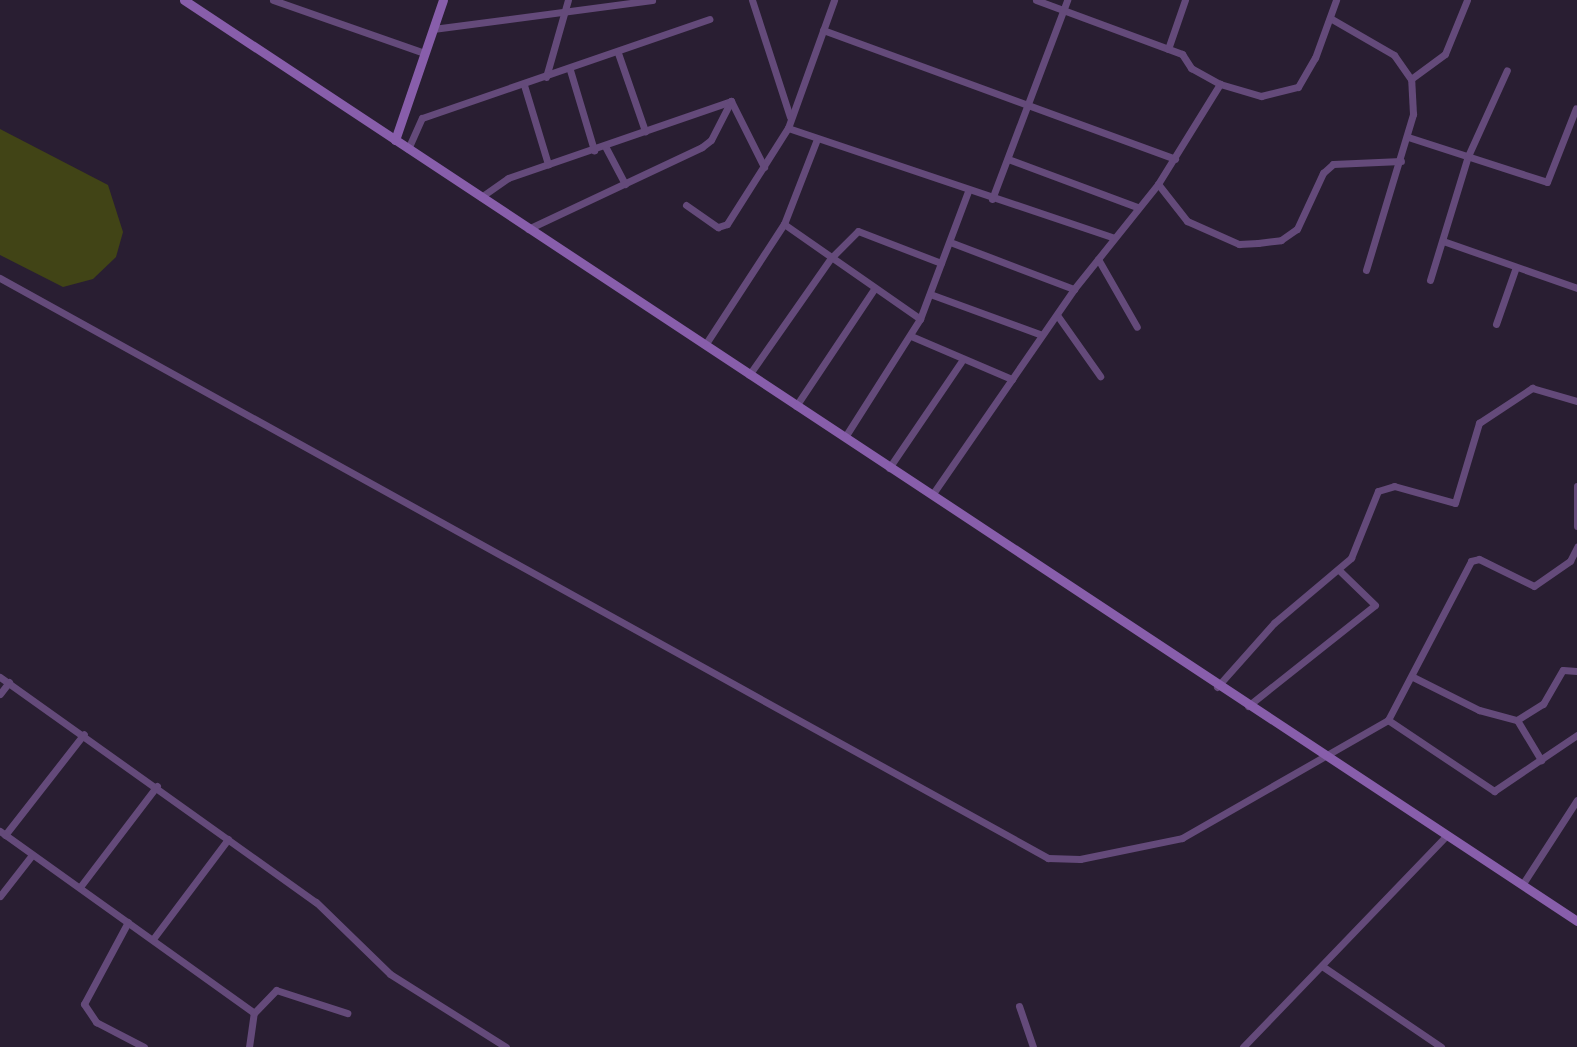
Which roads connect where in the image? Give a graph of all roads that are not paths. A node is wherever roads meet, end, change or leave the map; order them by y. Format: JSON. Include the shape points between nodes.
{"nodes":[{"id":1,"x":184,"y":0,"type":"edge"},
{"id":2,"x":273,"y":0,"type":"edge"},
{"id":3,"x":443,"y":0,"type":"edge"},
{"id":4,"x":568,"y":0,"type":"edge"},
{"id":5,"x":652,"y":0,"type":"edge"},
{"id":6,"x":752,"y":0,"type":"edge"},
{"id":7,"x":834,"y":0,"type":"edge"},
{"id":8,"x":1036,"y":0,"type":"edge"},
{"id":9,"x":1066,"y":0,"type":"edge"},
{"id":10,"x":1185,"y":0,"type":"edge"},
{"id":11,"x":1336,"y":0,"type":"edge"},
{"id":12,"x":1467,"y":0,"type":"edge"},
{"id":13,"x":1063,"y":10,"type":"junction"},
{"id":14,"x":564,"y":13,"type":"junction"},
{"id":15,"x":1330,"y":18,"type":"junction"},
{"id":16,"x":708,"y":19,"type":"dead end"},
{"id":17,"x":434,"y":29,"type":"junction"},
{"id":18,"x":823,"y":30,"type":"junction"},
{"id":19,"x":1168,"y":49,"type":"junction"},
{"id":20,"x":424,"y":53,"type":"junction"},
{"id":21,"x":618,"y":53,"type":"junction"},
{"id":22,"x":570,"y":70,"type":"junction"},
{"id":23,"x":1507,"y":70,"type":"dead end"},
{"id":24,"x":546,"y":77,"type":"junction"},
{"id":25,"x":1411,"y":79,"type":"junction"},
{"id":26,"x":1220,"y":84,"type":"junction"},
{"id":27,"x":524,"y":85,"type":"junction"},
{"id":28,"x":731,"y":101,"type":"junction"},
{"id":29,"x":1029,"y":104,"type":"junction"},
{"id":30,"x":1576,"y":108,"type":"edge"},
{"id":31,"x":790,"y":118,"type":"junction"},
{"id":32,"x":788,"y":128,"type":"junction"},
{"id":33,"x":645,"y":131,"type":"junction"},
{"id":34,"x":1408,"y":137,"type":"junction"},
{"id":35,"x":817,"y":139,"type":"junction"},
{"id":36,"x":395,"y":140,"type":"junction"},
{"id":37,"x":605,"y":146,"type":"junction"},
{"id":38,"x":408,"y":149,"type":"junction"},
{"id":39,"x":594,"y":150,"type":"junction"},
{"id":40,"x":1468,"y":156,"type":"junction"},
{"id":41,"x":1008,"y":159,"type":"junction"},
{"id":42,"x":1175,"y":159,"type":"junction"},
{"id":43,"x":1401,"y":161,"type":"junction"},
{"id":44,"x":548,"y":164,"type":"junction"},
{"id":45,"x":764,"y":167,"type":"junction"},
{"id":46,"x":625,"y":184,"type":"junction"},
{"id":47,"x":1158,"y":184,"type":"junction"},
{"id":48,"x":968,"y":191,"type":"junction"},
{"id":49,"x":481,"y":197,"type":"junction"},
{"id":50,"x":992,"y":199,"type":"junction"},
{"id":51,"x":686,"y":204,"type":"dead end"},
{"id":52,"x":1137,"y":207,"type":"junction"},
{"id":53,"x":784,"y":224,"type":"junction"},
{"id":54,"x":528,"y":229,"type":"junction"},
{"id":55,"x":1114,"y":238,"type":"junction"},
{"id":56,"x":950,"y":242,"type":"junction"},
{"id":57,"x":1443,"y":242,"type":"junction"},
{"id":58,"x":831,"y":258,"type":"junction"},
{"id":59,"x":1098,"y":259,"type":"junction"},
{"id":60,"x":941,"y":263,"type":"junction"},
{"id":61,"x":1516,"y":267,"type":"junction"},
{"id":62,"x":1366,"y":270,"type":"dead end"},
{"id":63,"x":0,"y":278,"type":"edge"},
{"id":64,"x":1430,"y":280,"type":"dead end"},
{"id":65,"x":1577,"y":288,"type":"edge"},
{"id":66,"x":874,"y":289,"type":"junction"},
{"id":67,"x":1074,"y":289,"type":"junction"},
{"id":68,"x":930,"y":294,"type":"junction"},
{"id":69,"x":1057,"y":315,"type":"junction"},
{"id":70,"x":920,"y":319,"type":"junction"},
{"id":71,"x":1496,"y":324,"type":"dead end"},
{"id":72,"x":1137,"y":327,"type":"dead end"},
{"id":73,"x":1042,"y":335,"type":"junction"},
{"id":74,"x":910,"y":336,"type":"junction"},
{"id":75,"x":705,"y":345,"type":"junction"},
{"id":76,"x":961,"y":362,"type":"junction"},
{"id":77,"x":749,"y":375,"type":"junction"},
{"id":78,"x":1100,"y":376,"type":"dead end"},
{"id":79,"x":1012,"y":379,"type":"junction"},
{"id":80,"x":1577,"y":401,"type":"edge"},
{"id":81,"x":796,"y":406,"type":"junction"},
{"id":82,"x":845,"y":437,"type":"junction"},
{"id":83,"x":890,"y":468,"type":"junction"},
{"id":84,"x":1577,"y":486,"type":"edge"},
{"id":85,"x":932,"y":495,"type":"junction"},
{"id":86,"x":1577,"y":526,"type":"edge"},
{"id":87,"x":1577,"y":547,"type":"edge"},
{"id":88,"x":1573,"y":560,"type":"edge"},
{"id":89,"x":1339,"y":570,"type":"junction"},
{"id":90,"x":1577,"y":672,"type":"edge"},
{"id":91,"x":0,"y":677,"type":"edge"},
{"id":92,"x":1413,"y":677,"type":"junction"},
{"id":93,"x":9,"y":682,"type":"junction"},
{"id":94,"x":1217,"y":687,"type":"junction"},
{"id":95,"x":0,"y":694,"type":"edge"},
{"id":96,"x":1247,"y":707,"type":"junction"},
{"id":97,"x":1388,"y":720,"type":"junction"},
{"id":98,"x":1517,"y":720,"type":"junction"},
{"id":99,"x":84,"y":734,"type":"junction"},
{"id":100,"x":1577,"y":735,"type":"edge"},
{"id":101,"x":1568,"y":741,"type":"junction"},
{"id":102,"x":1577,"y":746,"type":"edge"},
{"id":103,"x":1325,"y":755,"type":"junction"},
{"id":104,"x":1541,"y":760,"type":"junction"},
{"id":105,"x":157,"y":786,"type":"junction"},
{"id":106,"x":1577,"y":800,"type":"edge"},
{"id":107,"x":3,"y":833,"type":"edge"},
{"id":108,"x":1446,"y":836,"type":"junction"},
{"id":109,"x":228,"y":840,"type":"junction"},
{"id":110,"x":32,"y":855,"type":"junction"},
{"id":111,"x":1522,"y":885,"type":"junction"},
{"id":112,"x":80,"y":887,"type":"junction"},
{"id":113,"x":0,"y":896,"type":"edge"},
{"id":114,"x":1577,"y":920,"type":"edge"},
{"id":115,"x":128,"y":922,"type":"junction"},
{"id":116,"x":153,"y":939,"type":"junction"},
{"id":117,"x":1322,"y":966,"type":"junction"},
{"id":118,"x":1019,"y":1006,"type":"dead end"},
{"id":119,"x":254,"y":1013,"type":"junction"},
{"id":120,"x":347,"y":1013,"type":"dead end"},
{"id":121,"x":144,"y":1047,"type":"edge"},
{"id":122,"x":249,"y":1047,"type":"edge"},
{"id":123,"x":506,"y":1047,"type":"edge"},
{"id":124,"x":1033,"y":1047,"type":"edge"},
{"id":125,"x":1243,"y":1047,"type":"edge"},
{"id":126,"x":1441,"y":1047,"type":"edge"}],
"edges":[{"from":1,"to":36,"type":"street"},
{"from":2,"to":20,"type":"street"},
{"from":3,"to":17,"type":"street"},
{"from":4,"to":14,"type":"street"},
{"from":5,"to":14,"type":"street"},
{"from":6,"to":31,"type":"street"},
{"from":7,"to":18,"type":"street"},
{"from":8,"to":13,"type":"street"},
{"from":9,"to":13,"type":"street"},
{"from":10,"to":19,"type":"street"},
{"from":11,"to":15,"type":"street"},
{"from":12,"to":25,"type":"street","via":[[1445,54]]},
{"from":13,"to":19,"type":"street"},
{"from":13,"to":29,"type":"street"},
{"from":14,"to":17,"type":"street"},
{"from":14,"to":24,"type":"street"},
{"from":15,"to":25,"type":"street","via":[[1394,55]]},
{"from":15,"to":26,"type":"street","via":[[1298,87],[1261,96]]},
{"from":16,"to":21,"type":"street"},
{"from":17,"to":20,"type":"street"},
{"from":18,"to":29,"type":"street"},
{"from":18,"to":31,"type":"street"},
{"from":19,"to":26,"type":"street"},
{"from":20,"to":36,"type":"street"},
{"from":21,"to":22,"type":"street"},
{"from":21,"to":33,"type":"street"},
{"from":22,"to":24,"type":"street"},
{"from":22,"to":39,"type":"street"},
{"from":23,"to":40,"type":"street"},
{"from":24,"to":27,"type":"street"},
{"from":25,"to":34,"type":"street","via":[[1414,106]]},
{"from":26,"to":42,"type":"street"},
{"from":27,"to":38,"type":"street","via":[[422,118]]},
{"from":27,"to":44,"type":"street"},
{"from":28,"to":33,"type":"street"},
{"from":28,"to":45,"type":"street"},
{"from":28,"to":46,"type":"street","via":[[711,141]]},
{"from":29,"to":41,"type":"street"},
{"from":29,"to":42,"type":"street"},
{"from":30,"to":40,"type":"street","via":[[1547,182]]},
{"from":31,"to":32,"type":"street"},
{"from":32,"to":35,"type":"street"},
{"from":32,"to":45,"type":"street"},
{"from":33,"to":37,"type":"street"},
{"from":34,"to":40,"type":"street"},
{"from":34,"to":43,"type":"street"},
{"from":35,"to":48,"type":"street"},
{"from":35,"to":53,"type":"street"},
{"from":36,"to":38,"type":"street"},
{"from":37,"to":39,"type":"street"},
{"from":37,"to":46,"type":"street"},
{"from":38,"to":49,"type":"street"},
{"from":39,"to":44,"type":"street"},
{"from":40,"to":57,"type":"street"},
{"from":41,"to":50,"type":"street"},
{"from":41,"to":52,"type":"street"},
{"from":42,"to":47,"type":"street"},
{"from":43,"to":47,"type":"street","via":[[1333,164],[1323,173],[1297,229],[1281,240],[1258,243],[1239,244],[1187,221]]},
{"from":43,"to":62,"type":"street"},
{"from":44,"to":49,"type":"street","via":[[508,178]]},
{"from":45,"to":51,"type":"street","via":[[723,227]]},
{"from":46,"to":54,"type":"street"},
{"from":47,"to":52,"type":"street"},
{"from":48,"to":50,"type":"street"},
{"from":48,"to":56,"type":"street"},
{"from":49,"to":54,"type":"street"},
{"from":50,"to":55,"type":"street"},
{"from":52,"to":55,"type":"street"},
{"from":53,"to":58,"type":"street"},
{"from":53,"to":75,"type":"street"},
{"from":54,"to":75,"type":"street"},
{"from":55,"to":59,"type":"street"},
{"from":56,"to":60,"type":"street"},
{"from":56,"to":67,"type":"street"},
{"from":57,"to":61,"type":"street"},
{"from":57,"to":64,"type":"street"},
{"from":58,"to":60,"type":"street","via":[[853,234],[864,231]]},
{"from":58,"to":66,"type":"street"},
{"from":58,"to":77,"type":"street"},
{"from":59,"to":67,"type":"street"},
{"from":59,"to":72,"type":"street"},
{"from":60,"to":68,"type":"street"},
{"from":61,"to":65,"type":"street"},
{"from":61,"to":71,"type":"street"},
{"from":63,"to":103,"type":"street","via":[[1048,858],[1080,859],[1182,838]]},
{"from":66,"to":70,"type":"street"},
{"from":66,"to":81,"type":"street"},
{"from":67,"to":69,"type":"street"},
{"from":68,"to":70,"type":"street"},
{"from":68,"to":73,"type":"street"},
{"from":69,"to":73,"type":"street"},
{"from":69,"to":78,"type":"street"},
{"from":70,"to":74,"type":"street"},
{"from":73,"to":79,"type":"street"},
{"from":74,"to":76,"type":"street"},
{"from":74,"to":82,"type":"street"},
{"from":75,"to":77,"type":"street"},
{"from":76,"to":79,"type":"street"},
{"from":76,"to":83,"type":"street"},
{"from":77,"to":81,"type":"street"},
{"from":79,"to":85,"type":"street"},
{"from":80,"to":89,"type":"street","via":[[1532,388],[1479,423],[1455,503],[1402,488],[1378,491],[1351,558]]},
{"from":81,"to":82,"type":"street"},
{"from":82,"to":83,"type":"street"},
{"from":83,"to":85,"type":"street"},
{"from":84,"to":86,"type":"street"},
{"from":85,"to":94,"type":"street"},
{"from":87,"to":88,"type":"street"},
{"from":88,"to":92,"type":"street","via":[[1534,586],[1479,559],[1471,561]]},
{"from":89,"to":94,"type":"street","via":[[1274,623]]},
{"from":89,"to":96,"type":"street","via":[[1375,604]]},
{"from":90,"to":98,"type":"street","via":[[1563,670],[1543,704]]},
{"from":91,"to":93,"type":"street"},
{"from":92,"to":97,"type":"street"},
{"from":92,"to":98,"type":"street","via":[[1479,710]]},
{"from":93,"to":95,"type":"street"},
{"from":93,"to":99,"type":"street"},
{"from":94,"to":96,"type":"street"},
{"from":96,"to":103,"type":"street"},
{"from":97,"to":103,"type":"street"},
{"from":97,"to":104,"type":"street","via":[[1494,792]]},
{"from":98,"to":104,"type":"street"},
{"from":99,"to":105,"type":"street"},
{"from":99,"to":107,"type":"street"},
{"from":100,"to":101,"type":"street"},
{"from":101,"to":102,"type":"street"},
{"from":101,"to":104,"type":"street"},
{"from":103,"to":108,"type":"street"},
{"from":105,"to":109,"type":"street"},
{"from":105,"to":112,"type":"street"},
{"from":106,"to":111,"type":"street"},
{"from":107,"to":110,"type":"street"},
{"from":108,"to":111,"type":"street"},
{"from":108,"to":117,"type":"street"},
{"from":109,"to":116,"type":"street"},
{"from":109,"to":123,"type":"street","via":[[316,902],[390,974]]},
{"from":110,"to":112,"type":"street"},
{"from":110,"to":113,"type":"street"},
{"from":111,"to":114,"type":"street"},
{"from":112,"to":115,"type":"street"},
{"from":115,"to":116,"type":"street"},
{"from":115,"to":121,"type":"street","via":[[85,1010]]},
{"from":116,"to":119,"type":"street"},
{"from":117,"to":125,"type":"street"},
{"from":117,"to":126,"type":"street"},
{"from":118,"to":124,"type":"street"},
{"from":119,"to":120,"type":"street","via":[[268,994],[285,989]]},
{"from":119,"to":122,"type":"street"}]}
